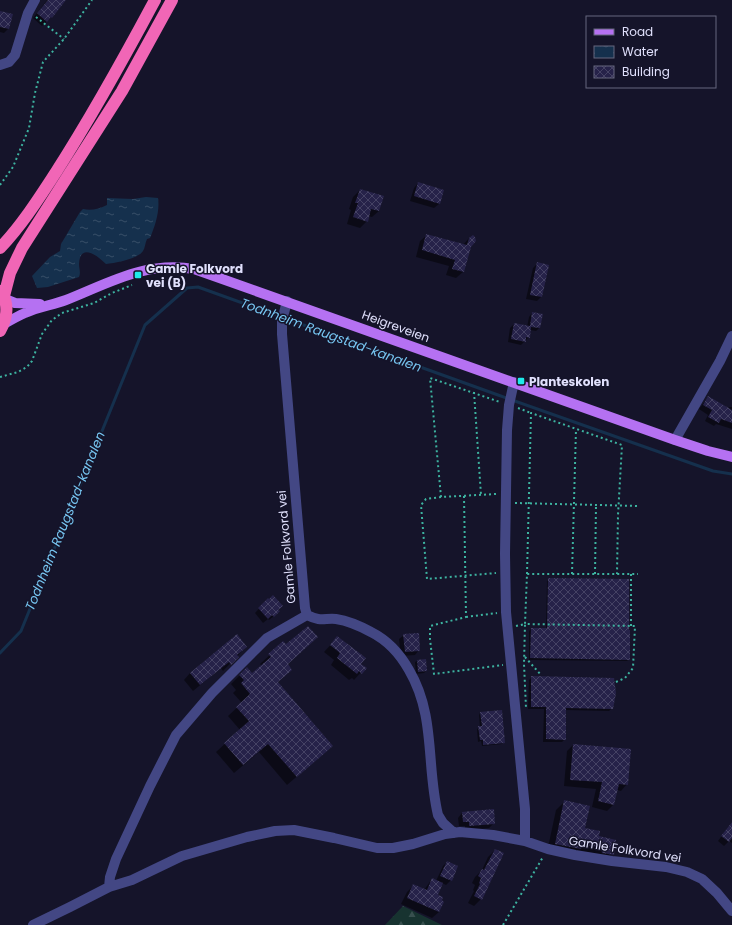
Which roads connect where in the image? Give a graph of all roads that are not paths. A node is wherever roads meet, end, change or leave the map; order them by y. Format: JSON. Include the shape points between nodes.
{"nodes":[{"id":1,"x":35,"y":0,"type":"edge"},
{"id":2,"x":155,"y":0,"type":"edge"},
{"id":3,"x":172,"y":0,"type":"edge"},
{"id":4,"x":0,"y":65,"type":"edge"},
{"id":5,"x":0,"y":248,"type":"edge"},
{"id":6,"x":3,"y":294,"type":"edge"},
{"id":7,"x":288,"y":301,"type":"junction"},
{"id":8,"x":50,"y":304,"type":"junction"},
{"id":9,"x":2,"y":328,"type":"edge"},
{"id":10,"x":732,"y":336,"type":"edge"},
{"id":11,"x":512,"y":387,"type":"junction"},
{"id":12,"x":675,"y":440,"type":"junction"},
{"id":13,"x":732,"y":457,"type":"edge"},
{"id":14,"x":307,"y":615,"type":"junction"},
{"id":15,"x":454,"y":833,"type":"junction"},
{"id":16,"x":525,"y":841,"type":"junction"},
{"id":17,"x":109,"y":887,"type":"junction"},
{"id":18,"x":732,"y":911,"type":"edge"},
{"id":19,"x":33,"y":925,"type":"edge"}],
"edges":[{"from":1,"to":4,"type":"street","via":[[28,13],[15,55],[9,62]]},
{"from":2,"to":5,"type":"highway","via":[[114,78],[68,153],[32,208]]},
{"from":3,"to":6,"type":"highway","via":[[122,91],[22,248]]},
{"from":6,"to":8,"type":"main road","name":"Heigreveien","via":[[15,304]]},
{"from":6,"to":9,"type":"highway","via":[[6,316]]},
{"from":7,"to":8,"type":"main road","name":"Heigreveien","via":[[200,270],[172,266],[156,267],[131,274]]},
{"from":7,"to":11,"type":"main road","name":"Heigreveien"},
{"from":7,"to":14,"type":"street","name":"Gamle Folkvord vei","via":[[282,334]]},
{"from":8,"to":9,"type":"main road","name":"Heigreveien","via":[[24,313]]},
{"from":10,"to":12,"type":"street"},
{"from":11,"to":12,"type":"main road","name":"Heigreveien"},
{"from":11,"to":16,"type":"street","via":[[509,405],[506,498],[506,612],[525,809]]},
{"from":12,"to":13,"type":"main road","name":"Heigreveien"},
{"from":14,"to":15,"type":"street","name":"Gamle Folkvord vei","via":[[361,626],[383,639],[403,660],[418,686],[426,712],[438,815]]},
{"from":14,"to":17,"type":"street","via":[[267,638],[212,693],[176,735],[116,859]]},
{"from":15,"to":16,"type":"street","name":"Gamle Folkvord vei","via":[[470,832]]},
{"from":15,"to":17,"type":"street","name":"Gamle Folkvord vei","via":[[413,844],[383,848],[308,832],[275,831],[182,856],[132,880]]},
{"from":16,"to":18,"type":"street","name":"Gamle Folkvord vei","via":[[548,849],[605,860],[687,872],[702,879]]},
{"from":17,"to":19,"type":"street","name":"Gamle Folkvord vei"}]}
